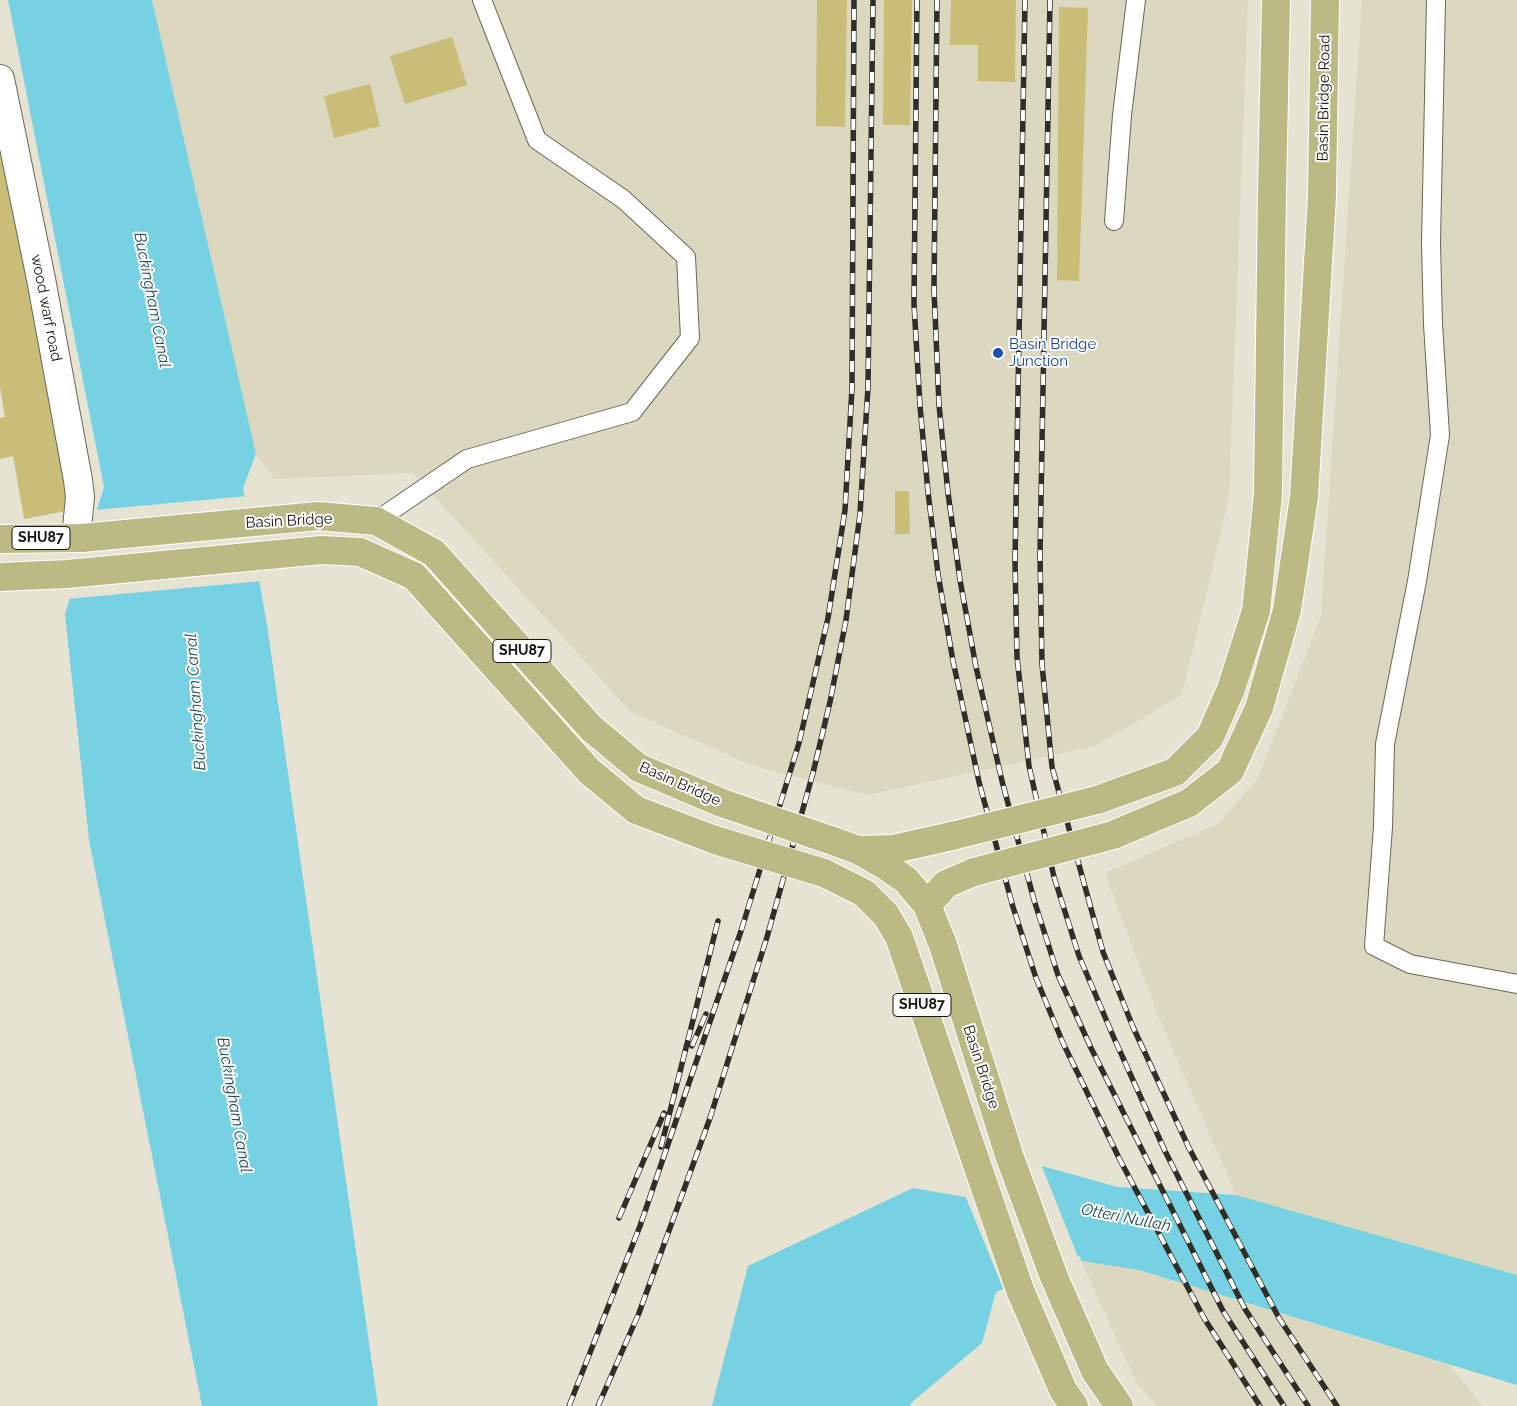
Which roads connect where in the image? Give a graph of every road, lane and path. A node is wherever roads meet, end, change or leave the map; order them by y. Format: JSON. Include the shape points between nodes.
{"nodes":[{"id":1,"x":482,"y":0,"type":"edge"},
{"id":2,"x":1136,"y":0,"type":"edge"},
{"id":3,"x":1276,"y":0,"type":"edge"},
{"id":4,"x":1325,"y":0,"type":"edge"},
{"id":5,"x":1436,"y":0,"type":"edge"},
{"id":6,"x":0,"y":79,"type":"edge"},
{"id":7,"x":1114,"y":221,"type":"dead end"},
{"id":8,"x":376,"y":521,"type":"junction"},
{"id":9,"x":79,"y":538,"type":"junction"},
{"id":10,"x":0,"y":539,"type":"edge"},
{"id":11,"x":0,"y":577,"type":"edge"},
{"id":12,"x":845,"y":846,"type":"junction"},
{"id":13,"x":927,"y":905,"type":"junction"},
{"id":14,"x":1517,"y":984,"type":"edge"},
{"id":15,"x":1074,"y":1406,"type":"edge"},
{"id":16,"x":1119,"y":1406,"type":"edge"}],
"edges":[{"from":1,"to":8,"type":"lane","via":[[537,140],[623,199],[686,257],[690,338],[632,412],[466,459]]},
{"from":2,"to":7,"type":"lane","via":[[1122,115]]},
{"from":3,"to":12,"type":"main road","bridge":true,"via":[[1268,494],[1256,611],[1231,689],[1210,737],[1175,772],[1098,800],[894,849]]},
{"from":4,"to":13,"type":"main road","name":"Basin Bridge Road","bridge":true,"via":[[1322,196],[1304,497],[1287,610],[1259,708],[1230,771],[1190,803],[1113,835],[974,872],[946,884]]},
{"from":5,"to":14,"type":"lane","via":[[1431,243],[1440,435],[1418,581],[1385,744],[1383,827],[1374,946],[1410,964]]},
{"from":6,"to":9,"type":"street","name":"wood warf road","via":[[78,480]]},
{"from":8,"to":9,"type":"main road","name":"Basin Bridge","number":"SHU87","via":[[318,516]]},
{"from":8,"to":12,"type":"main road","name":"Basin Bridge","number":"SHU87","bridge":true,"via":[[434,553],[591,728],[639,768],[722,803]]},
{"from":9,"to":10,"type":"main road","number":"SHU87"},
{"from":11,"to":15,"type":"main road","name":"Basin Bridge","number":"SHU87","bridge":true,"via":[[67,574],[322,550],[360,552],[414,576],[589,771],[636,810],[715,840],[824,873],[864,893],[886,915],[899,937],[1020,1290],[1063,1390]]},
{"from":12,"to":13,"type":"main road","name":"Basin Bridge","number":"SHU87","via":[[906,880]]},
{"from":13,"to":16,"type":"main road","name":"Basin Bridge","number":"SHU87","via":[[943,945],[1009,1155],[1054,1277],[1095,1371]]}]}
